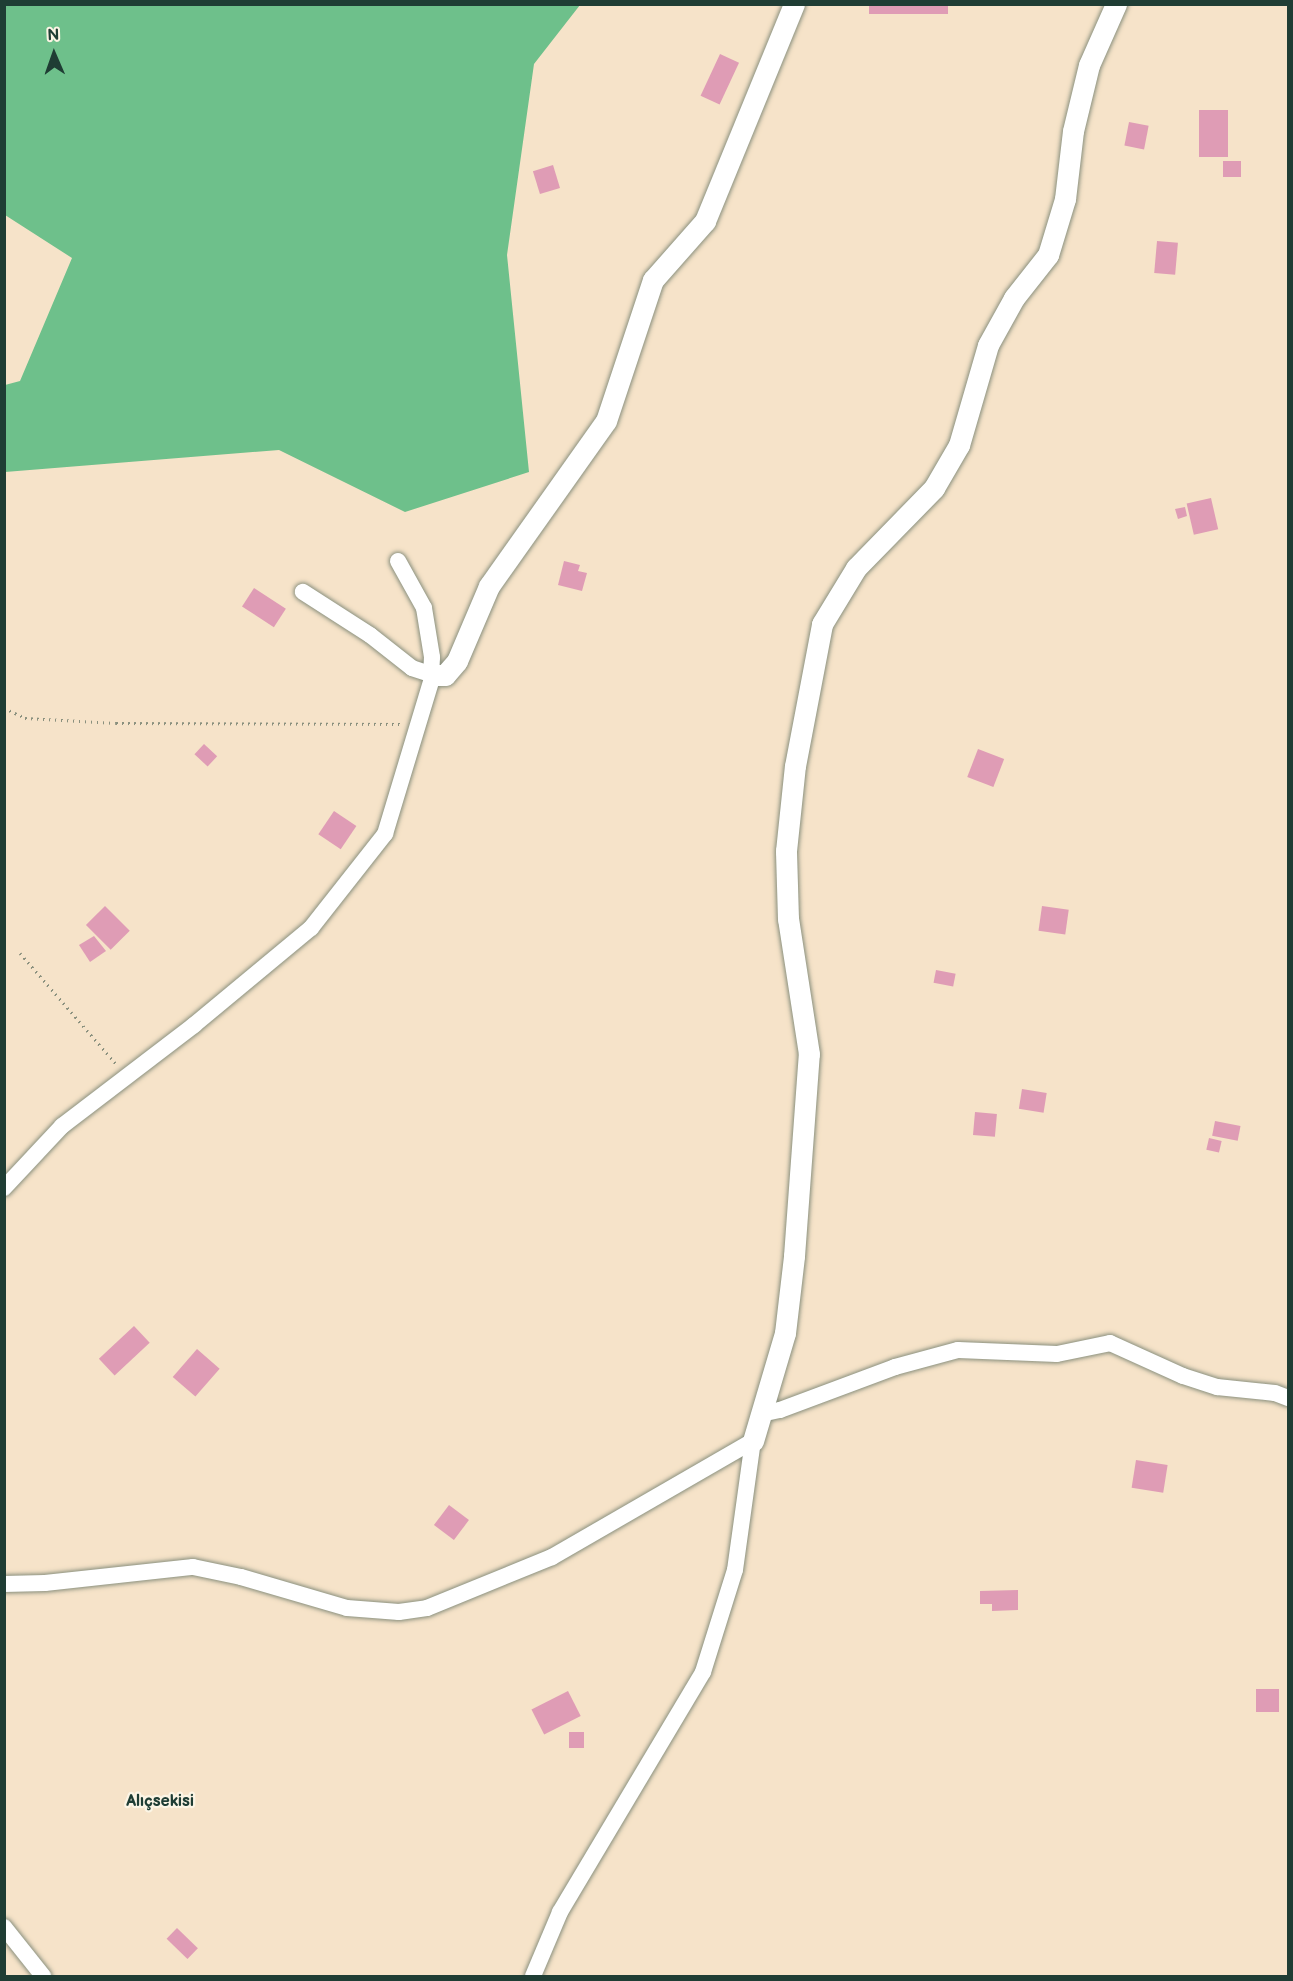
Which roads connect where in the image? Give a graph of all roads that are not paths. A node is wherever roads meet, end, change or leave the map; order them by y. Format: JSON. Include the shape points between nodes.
{"nodes":[{"id":1,"x":794,"y":4,"type":"edge"},
{"id":2,"x":1116,"y":4,"type":"edge"},
{"id":3,"x":398,"y":561,"type":"dead end"},
{"id":4,"x":303,"y":592,"type":"dead end"},
{"id":5,"x":432,"y":674,"type":"junction"},
{"id":6,"x":4,"y":1188,"type":"edge"},
{"id":7,"x":1288,"y":1398,"type":"edge"},
{"id":8,"x":760,"y":1414,"type":"junction"},
{"id":9,"x":753,"y":1441,"type":"junction"},
{"id":10,"x":4,"y":1584,"type":"edge"},
{"id":11,"x":4,"y":1927,"type":"edge"},
{"id":12,"x":43,"y":1977,"type":"edge"},
{"id":13,"x":533,"y":1977,"type":"edge"}],
"edges":[{"from":1,"to":5,"type":"street","via":[[705,221],[653,280],[606,421],[489,586],[457,661],[445,675]]},
{"from":2,"to":8,"type":"street","via":[[1089,65],[1073,131],[1065,199],[1048,255],[1014,298],[988,345],[959,445],[934,488],[856,568],[822,624],[795,766],[786,851],[788,919],[809,1054],[794,1256],[785,1333]]},
{"from":3,"to":5,"type":"street","via":[[424,608]]},
{"from":4,"to":5,"type":"street","via":[[370,635],[412,668]]},
{"from":5,"to":6,"type":"street","via":[[385,834],[311,928],[62,1126]]},
{"from":7,"to":8,"type":"street","via":[[1217,1387],[1183,1376],[1110,1342],[1057,1354],[958,1350],[895,1367]]},
{"from":8,"to":9,"type":"street"},
{"from":9,"to":10,"type":"street","via":[[552,1557],[427,1608],[399,1612],[347,1608],[193,1567]]},
{"from":9,"to":13,"type":"street","via":[[735,1570],[703,1672],[560,1912]]},
{"from":11,"to":12,"type":"street"}]}
